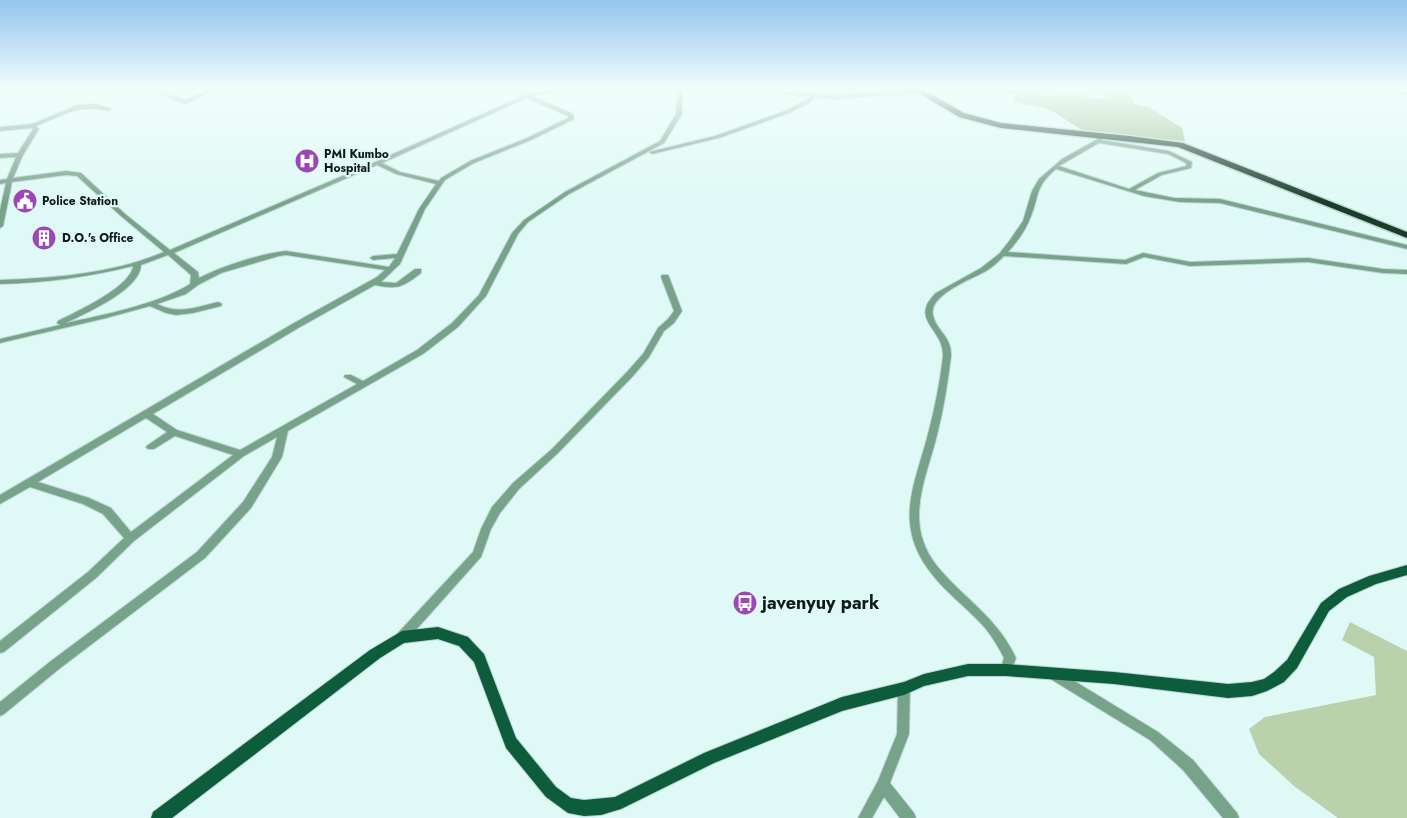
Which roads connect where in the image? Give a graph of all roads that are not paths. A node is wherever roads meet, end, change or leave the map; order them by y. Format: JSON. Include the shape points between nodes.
{"nodes":[{"id":1,"x":31,"y":126,"type":"edge"},
{"id":2,"x":33,"y":126,"type":"edge"},
{"id":3,"x":459,"y":126,"type":"edge"},
{"id":4,"x":561,"y":126,"type":"edge"},
{"id":5,"x":672,"y":126,"type":"edge"},
{"id":6,"x":747,"y":126,"type":"edge"},
{"id":7,"x":1012,"y":126,"type":"edge"},
{"id":8,"x":0,"y":129,"type":"edge"},
{"id":9,"x":1099,"y":139,"type":"junction"},
{"id":10,"x":644,"y":153,"type":"junction"},
{"id":11,"x":20,"y":155,"type":"junction"},
{"id":12,"x":0,"y":156,"type":"edge"},
{"id":13,"x":377,"y":163,"type":"junction"},
{"id":14,"x":1055,"y":166,"type":"junction"},
{"id":15,"x":9,"y":181,"type":"junction"},
{"id":16,"x":0,"y":182,"type":"edge"},
{"id":17,"x":440,"y":183,"type":"junction"},
{"id":18,"x":1131,"y":190,"type":"junction"},
{"id":19,"x":0,"y":226,"type":"edge"},
{"id":20,"x":1407,"y":235,"type":"edge"},
{"id":21,"x":1407,"y":247,"type":"edge"},
{"id":22,"x":170,"y":253,"type":"junction"},
{"id":23,"x":1002,"y":254,"type":"junction"},
{"id":24,"x":400,"y":256,"type":"junction"},
{"id":25,"x":373,"y":258,"type":"dead end"},
{"id":26,"x":137,"y":264,"type":"junction"},
{"id":27,"x":391,"y":269,"type":"junction"},
{"id":28,"x":218,"y":271,"type":"junction"},
{"id":29,"x":418,"y":271,"type":"dead end"},
{"id":30,"x":1407,"y":272,"type":"edge"},
{"id":31,"x":195,"y":274,"type":"junction"},
{"id":32,"x":665,"y":277,"type":"dead end"},
{"id":33,"x":0,"y":282,"type":"edge"},
{"id":34,"x":374,"y":282,"type":"junction"},
{"id":35,"x":194,"y":284,"type":"junction"},
{"id":36,"x":152,"y":304,"type":"junction"},
{"id":37,"x":218,"y":304,"type":"dead end"},
{"id":38,"x":50,"y":329,"type":"junction"},
{"id":39,"x":0,"y":341,"type":"edge"},
{"id":40,"x":348,"y":377,"type":"dead end"},
{"id":41,"x":363,"y":384,"type":"junction"},
{"id":42,"x":146,"y":414,"type":"junction"},
{"id":43,"x":284,"y":430,"type":"junction"},
{"id":44,"x":174,"y":432,"type":"junction"},
{"id":45,"x":151,"y":447,"type":"dead end"},
{"id":46,"x":241,"y":454,"type":"junction"},
{"id":47,"x":29,"y":484,"type":"junction"},
{"id":48,"x":0,"y":500,"type":"edge"},
{"id":49,"x":130,"y":538,"type":"junction"},
{"id":50,"x":1407,"y":570,"type":"edge"},
{"id":51,"x":402,"y":637,"type":"junction"},
{"id":52,"x":0,"y":648,"type":"edge"},
{"id":53,"x":1006,"y":670,"type":"junction"},
{"id":54,"x":1051,"y":673,"type":"junction"},
{"id":55,"x":904,"y":688,"type":"junction"},
{"id":56,"x":0,"y":710,"type":"edge"},
{"id":57,"x":883,"y":785,"type":"junction"},
{"id":58,"x":159,"y":818,"type":"edge"},
{"id":59,"x":865,"y":818,"type":"edge"},
{"id":60,"x":909,"y":818,"type":"edge"},
{"id":61,"x":1232,"y":818,"type":"edge"}],
"edges":[{"from":1,"to":8,"type":"street"},
{"from":2,"to":11,"type":"street","via":[[36,129]]},
{"from":3,"to":13,"type":"street"},
{"from":4,"to":17,"type":"street","via":[[462,167]]},
{"from":5,"to":10,"type":"street","via":[[662,142]]},
{"from":6,"to":10,"type":"street","via":[[717,137]]},
{"from":7,"to":9,"type":"highway"},
{"from":9,"to":14,"type":"street"},
{"from":9,"to":18,"type":"street","via":[[1169,153],[1189,162],[1189,167],[1160,174]]},
{"from":9,"to":20,"type":"highway","via":[[1145,138],[1180,145]]},
{"from":10,"to":41,"type":"street","via":[[576,188],[526,221],[515,233],[482,296],[455,325],[420,352]]},
{"from":11,"to":12,"type":"street"},
{"from":11,"to":15,"type":"street"},
{"from":13,"to":17,"type":"street"},
{"from":13,"to":22,"type":"street"},
{"from":14,"to":18,"type":"street"},
{"from":14,"to":23,"type":"street","via":[[1036,189],[1028,215]]},
{"from":15,"to":16,"type":"street"},
{"from":15,"to":19,"type":"street"},
{"from":15,"to":22,"type":"street","via":[[66,172],[79,174]]},
{"from":17,"to":24,"type":"street","via":[[422,209]]},
{"from":18,"to":21,"type":"street","via":[[1173,200],[1220,201]]},
{"from":22,"to":26,"type":"street"},
{"from":22,"to":31,"type":"street"},
{"from":23,"to":30,"type":"street","via":[[1126,262],[1143,255],[1190,264],[1308,260]]},
{"from":23,"to":53,"type":"street","via":[[991,265],[942,293],[928,308],[930,318],[946,345],[946,359],[932,441],[914,499],[914,527],[919,546],[932,566],[991,627],[1003,644],[1010,658]]},
{"from":24,"to":25,"type":"street"},
{"from":24,"to":27,"type":"street"},
{"from":26,"to":33,"type":"street","via":[[47,280]]},
{"from":26,"to":38,"type":"street","via":[[136,272],[128,282],[108,297]]},
{"from":27,"to":28,"type":"street","via":[[286,253]]},
{"from":27,"to":34,"type":"street"},
{"from":28,"to":31,"type":"street"},
{"from":28,"to":35,"type":"street"},
{"from":29,"to":34,"type":"street","via":[[399,286]]},
{"from":31,"to":35,"type":"street"},
{"from":32,"to":51,"type":"street","via":[[678,311],[671,321],[630,374],[516,486],[486,529],[477,554]]},
{"from":34,"to":42,"type":"street"},
{"from":35,"to":36,"type":"street","via":[[175,296]]},
{"from":36,"to":37,"type":"street","via":[[171,313],[183,314]]},
{"from":36,"to":38,"type":"street"},
{"from":38,"to":39,"type":"street"},
{"from":40,"to":41,"type":"street"},
{"from":41,"to":43,"type":"street"},
{"from":42,"to":44,"type":"street"},
{"from":42,"to":47,"type":"street"},
{"from":43,"to":46,"type":"street"},
{"from":43,"to":56,"type":"street","via":[[277,457],[247,505],[201,555]]},
{"from":44,"to":45,"type":"street"},
{"from":44,"to":46,"type":"street"},
{"from":46,"to":49,"type":"street"},
{"from":47,"to":48,"type":"street"},
{"from":47,"to":49,"type":"street","via":[[86,501],[107,511]]},
{"from":49,"to":52,"type":"street","via":[[92,575]]},
{"from":50,"to":54,"type":"main road","via":[[1343,593],[1325,607],[1292,664],[1273,681],[1252,690],[1228,691]]},
{"from":51,"to":55,"type":"main road","via":[[438,633],[462,642],[479,658],[511,743],[550,792],[568,805],[584,808],[616,804],[754,738],[842,704]]},
{"from":51,"to":58,"type":"main road"},
{"from":53,"to":54,"type":"main road"},
{"from":53,"to":55,"type":"main road","via":[[968,670]]},
{"from":54,"to":61,"type":"street","via":[[1154,736],[1188,766]]},
{"from":55,"to":57,"type":"street","via":[[903,734]]},
{"from":57,"to":59,"type":"street"},
{"from":57,"to":60,"type":"street"}]}
